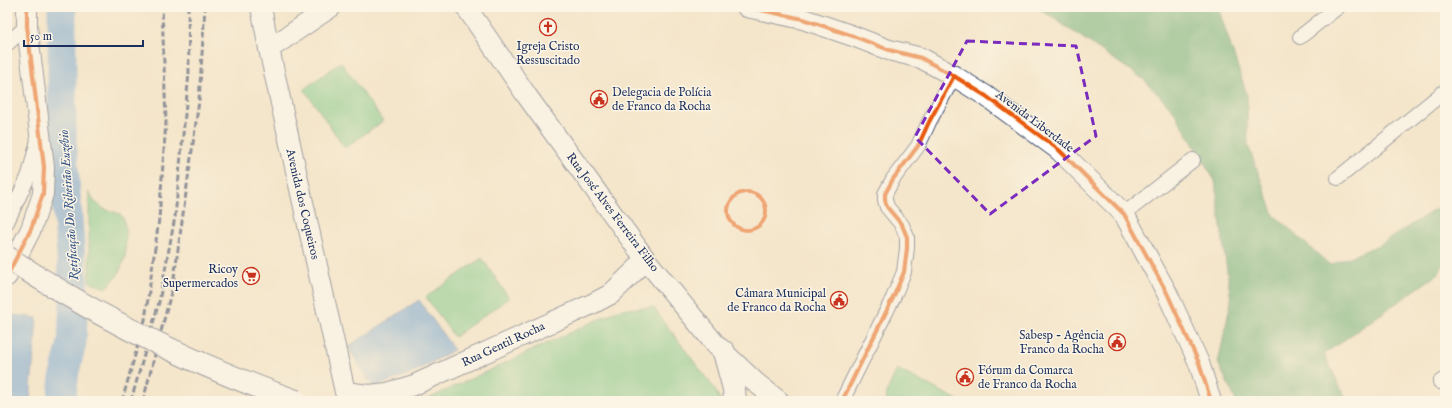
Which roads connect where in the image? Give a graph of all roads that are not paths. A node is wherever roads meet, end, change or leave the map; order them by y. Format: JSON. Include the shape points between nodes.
{"nodes":[{"id":1,"x":261,"y":7,"type":"edge"},
{"id":2,"x":331,"y":7,"type":"edge"},
{"id":3,"x":466,"y":7,"type":"edge"},
{"id":4,"x":747,"y":7,"type":"edge"},
{"id":5,"x":1338,"y":7,"type":"edge"},
{"id":6,"x":27,"y":16,"type":"edge"},
{"id":7,"x":1300,"y":37,"type":"dead end"},
{"id":8,"x":7,"y":44,"type":"edge"},
{"id":9,"x":269,"y":49,"type":"junction"},
{"id":10,"x":954,"y":76,"type":"junction"},
{"id":11,"x":1445,"y":91,"type":"edge"},
{"id":12,"x":40,"y":131,"type":"junction"},
{"id":13,"x":1193,"y":160,"type":"dead end"},
{"id":14,"x":1338,"y":178,"type":"dead end"},
{"id":15,"x":1124,"y":214,"type":"junction"},
{"id":16,"x":7,"y":222,"type":"edge"},
{"id":17,"x":7,"y":257,"type":"edge"},
{"id":18,"x":646,"y":260,"type":"junction"},
{"id":19,"x":7,"y":276,"type":"edge"},
{"id":20,"x":724,"y":352,"type":"junction"},
{"id":21,"x":345,"y":397,"type":"edge"},
{"id":22,"x":296,"y":401,"type":"edge"},
{"id":23,"x":735,"y":401,"type":"edge"},
{"id":24,"x":779,"y":401,"type":"edge"},
{"id":25,"x":842,"y":401,"type":"edge"},
{"id":26,"x":1211,"y":401,"type":"edge"}],
"edges":[{"from":1,"to":9,"type":"main road","name":"Avenida dos Coqueiros"},
{"from":2,"to":9,"type":"main road"},
{"from":3,"to":18,"type":"main road","name":"Rua José Alves Ferreira Filho"},
{"from":4,"to":10,"type":"main road","name":"Avenida Liberdade","via":[[803,19],[889,50],[921,58]]},
{"from":5,"to":7,"type":"street"},
{"from":6,"to":8,"type":"street"},
{"from":6,"to":12,"type":"main road"},
{"from":9,"to":21,"type":"main road","name":"Avenida dos Coqueiros"},
{"from":10,"to":15,"type":"main road","name":"Avenida Liberdade","via":[[1060,150]]},
{"from":10,"to":25,"type":"street","via":[[918,146],[885,194],[887,208],[902,225],[907,236],[904,272]]},
{"from":11,"to":14,"type":"street"},
{"from":12,"to":16,"type":"street","via":[[29,175]]},
{"from":12,"to":19,"type":"main road","via":[[44,167],[43,194],[31,229]]},
{"from":13,"to":15,"type":"street"},
{"from":15,"to":26,"type":"main road","name":"Avenida Liberdade","via":[[1174,307],[1199,363]]},
{"from":17,"to":22,"type":"main road","bridge":true,"via":[[129,330],[264,390]]},
{"from":18,"to":20,"type":"main road","name":"Rua José Alves Ferreira Filho"},
{"from":18,"to":21,"type":"main road","name":"Rua Gentil Rocha","via":[[611,294],[441,373],[387,393]]},
{"from":20,"to":23,"type":"main road"},
{"from":20,"to":24,"type":"main road","name":"Rua José Alves Ferreira Filho"}]}
